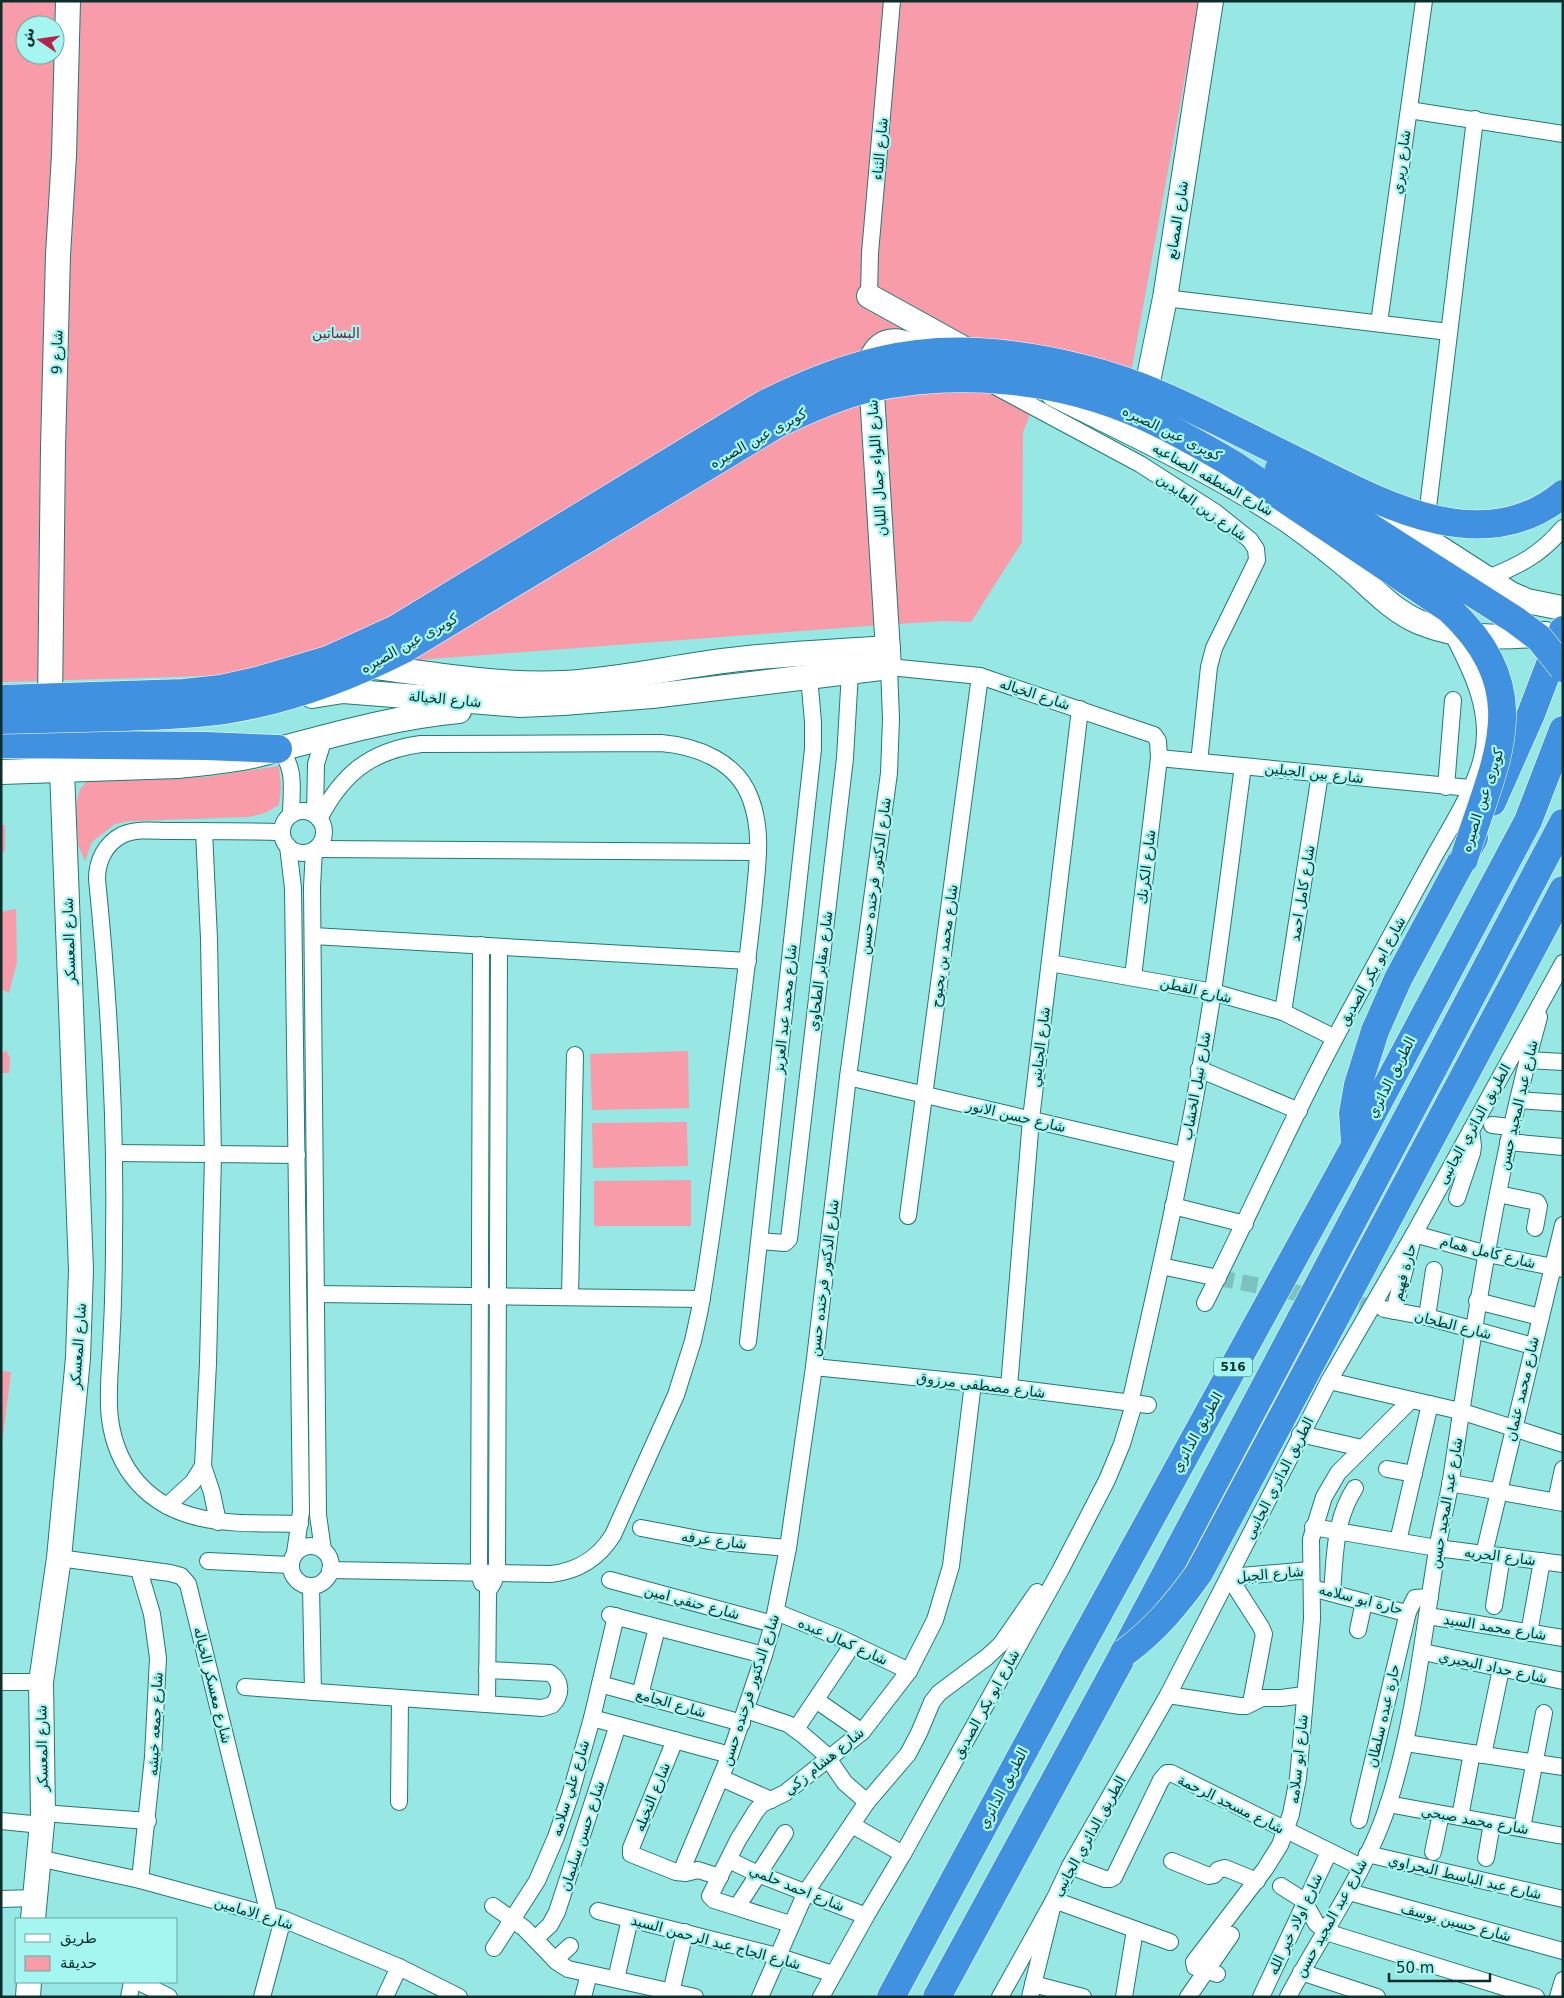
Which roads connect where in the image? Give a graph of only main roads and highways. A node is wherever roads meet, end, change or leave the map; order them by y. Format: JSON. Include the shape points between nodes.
{"nodes":[{"id":1,"x":1184,"y":406,"type":"junction"},
{"id":2,"x":1563,"y":494,"type":"edge"},
{"id":3,"x":1559,"y":632,"type":"edge"},
{"id":4,"x":1563,"y":668,"type":"edge"},
{"id":5,"x":1,"y":699,"type":"edge"},
{"id":6,"x":1,"y":720,"type":"edge"},
{"id":7,"x":1563,"y":730,"type":"edge"},
{"id":8,"x":1,"y":744,"type":"edge"},
{"id":9,"x":278,"y":749,"type":"road end"},
{"id":10,"x":1563,"y":823,"type":"edge"},
{"id":11,"x":1464,"y":859,"type":"junction"},
{"id":12,"x":1563,"y":890,"type":"edge"},
{"id":13,"x":1355,"y":1146,"type":"junction"},
{"id":14,"x":1124,"y":1652,"type":"junction"},
{"id":15,"x":891,"y":1997,"type":"edge"},
{"id":16,"x":937,"y":1997,"type":"edge"}],
"edges":[{"from":1,"to":2,"type":"highway","name":"كوبرى عين الصيره","bridge":true,"via":[[1407,513],[1451,522],[1496,524],[1524,518],[1550,505]]},
{"from":1,"to":4,"type":"highway","bridge":true,"via":[[1515,620],[1539,638]]},
{"from":1,"to":5,"type":"highway","name":"كوبرى عين الصيره","bridge":true,"via":[[1117,378],[1011,354],[937,352],[865,363],[812,381],[763,405],[396,630],[328,660],[221,689]]},
{"from":3,"to":11,"type":"highway","via":[[1512,758]]},
{"from":6,"to":11,"type":"highway","name":"كوبرى عين الصيره","bridge":true,"via":[[187,714],[225,710],[317,687],[370,666],[404,648],[775,425],[806,410],[836,398],[906,382],[1006,380],[1058,388],[1108,403],[1200,445],[1449,609],[1468,626],[1494,669],[1504,719],[1501,744]]},
{"from":7,"to":13,"type":"highway","name":"الطريق الدائري","number":"516","via":[[1528,821]]},
{"from":8,"to":9,"type":"highway"},
{"from":10,"to":14,"type":"highway","number":"516"},
{"from":11,"to":13,"type":"highway","via":[[1398,979],[1375,1031],[1353,1113]]},
{"from":12,"to":14,"type":"highway","bridge":true,"via":[[1199,1573],[1166,1616]]},
{"from":13,"to":15,"type":"highway","name":"الطريق الدائري","number":"516"},
{"from":14,"to":16,"type":"highway","number":"516"}]}
